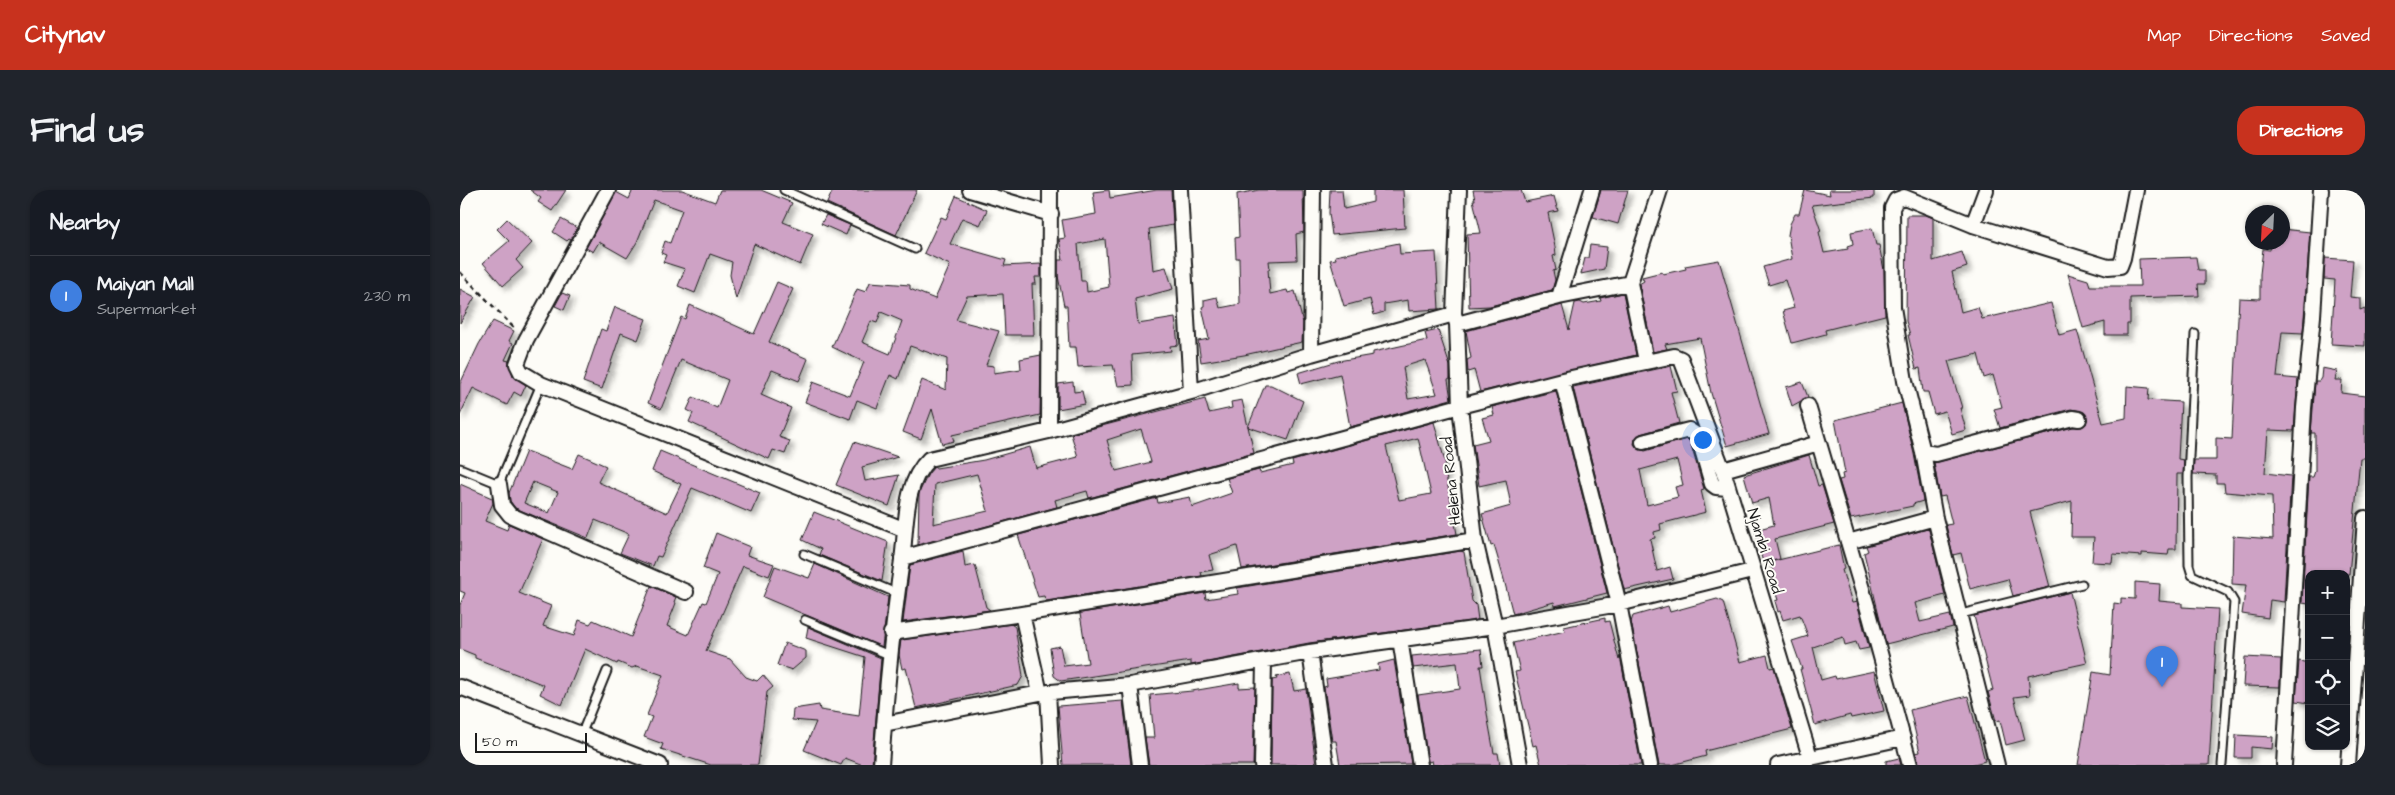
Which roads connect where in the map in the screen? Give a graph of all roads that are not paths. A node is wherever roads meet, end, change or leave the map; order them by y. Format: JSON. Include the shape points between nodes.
{"nodes":[{"id":1,"x":608,"y":190,"type":"edge"},
{"id":2,"x":784,"y":190,"type":"edge"},
{"id":3,"x":970,"y":190,"type":"edge"},
{"id":4,"x":1050,"y":190,"type":"edge"},
{"id":5,"x":1180,"y":190,"type":"edge"},
{"id":6,"x":1313,"y":190,"type":"edge"},
{"id":7,"x":1459,"y":190,"type":"edge"},
{"id":8,"x":1592,"y":190,"type":"edge"},
{"id":9,"x":1660,"y":190,"type":"edge"},
{"id":10,"x":1986,"y":190,"type":"edge"},
{"id":11,"x":2136,"y":190,"type":"edge"},
{"id":12,"x":2321,"y":190,"type":"edge"},
{"id":13,"x":1051,"y":214,"type":"junction"},
{"id":14,"x":1973,"y":225,"type":"junction"},
{"id":15,"x":915,"y":250,"type":"dead end"},
{"id":16,"x":1630,"y":283,"type":"junction"},
{"id":17,"x":1559,"y":297,"type":"junction"},
{"id":18,"x":1456,"y":319,"type":"junction"},
{"id":19,"x":2195,"y":334,"type":"dead end"},
{"id":20,"x":1311,"y":354,"type":"junction"},
{"id":21,"x":1646,"y":361,"type":"junction"},
{"id":22,"x":1562,"y":380,"type":"junction"},
{"id":23,"x":541,"y":384,"type":"junction"},
{"id":24,"x":1191,"y":392,"type":"junction"},
{"id":25,"x":1460,"y":406,"type":"junction"},
{"id":26,"x":1808,"y":406,"type":"dead end"},
{"id":27,"x":2079,"y":419,"type":"dead end"},
{"id":28,"x":1049,"y":431,"type":"junction"},
{"id":29,"x":1643,"y":442,"type":"dead end"},
{"id":30,"x":1819,"y":443,"type":"junction"},
{"id":31,"x":1922,"y":452,"type":"junction"},
{"id":32,"x":460,"y":468,"type":"edge"},
{"id":33,"x":1723,"y":470,"type":"junction"},
{"id":34,"x":499,"y":484,"type":"junction"},
{"id":35,"x":1728,"y":488,"type":"junction"},
{"id":36,"x":1935,"y":518,"type":"junction"},
{"id":37,"x":2365,"y":518,"type":"edge"},
{"id":38,"x":903,"y":529,"type":"junction"},
{"id":39,"x":1475,"y":540,"type":"junction"},
{"id":40,"x":1848,"y":542,"type":"junction"},
{"id":41,"x":804,"y":554,"type":"dead end"},
{"id":42,"x":902,"y":558,"type":"junction"},
{"id":43,"x":1752,"y":571,"type":"junction"},
{"id":44,"x":2363,"y":571,"type":"edge"},
{"id":45,"x":2082,"y":584,"type":"dead end"},
{"id":46,"x":686,"y":592,"type":"dead end"},
{"id":47,"x":896,"y":593,"type":"junction"},
{"id":48,"x":1619,"y":604,"type":"junction"},
{"id":49,"x":1022,"y":614,"type":"junction"},
{"id":50,"x":1960,"y":614,"type":"junction"},
{"id":51,"x":805,"y":620,"type":"dead end"},
{"id":52,"x":1495,"y":626,"type":"junction"},
{"id":53,"x":891,"y":632,"type":"junction"},
{"id":54,"x":1400,"y":639,"type":"junction"},
{"id":55,"x":1310,"y":652,"type":"junction"},
{"id":56,"x":889,"y":655,"type":"junction"},
{"id":57,"x":1264,"y":661,"type":"junction"},
{"id":58,"x":607,"y":671,"type":"dead end"},
{"id":59,"x":1130,"y":685,"type":"junction"},
{"id":60,"x":460,"y":687,"type":"edge"},
{"id":61,"x":1044,"y":693,"type":"junction"},
{"id":62,"x":884,"y":724,"type":"junction"},
{"id":63,"x":580,"y":736,"type":"junction"},
{"id":64,"x":1903,"y":738,"type":"junction"},
{"id":65,"x":1810,"y":758,"type":"junction"},
{"id":66,"x":658,"y":765,"type":"edge"},
{"id":67,"x":881,"y":765,"type":"edge"},
{"id":68,"x":1052,"y":765,"type":"edge"},
{"id":69,"x":1140,"y":765,"type":"edge"},
{"id":70,"x":1262,"y":765,"type":"edge"},
{"id":71,"x":1326,"y":765,"type":"edge"},
{"id":72,"x":1420,"y":765,"type":"edge"},
{"id":73,"x":1520,"y":765,"type":"edge"},
{"id":74,"x":1650,"y":765,"type":"edge"},
{"id":75,"x":1778,"y":765,"type":"edge"},
{"id":76,"x":1910,"y":765,"type":"edge"},
{"id":77,"x":1997,"y":765,"type":"edge"},
{"id":78,"x":2222,"y":765,"type":"edge"},
{"id":79,"x":2284,"y":765,"type":"edge"},
{"id":80,"x":2348,"y":765,"type":"edge"}],
"edges":[{"from":1,"to":23,"type":"street","via":[[526,340],[517,364],[521,372]]},
{"from":2,"to":15,"type":"lane"},
{"from":3,"to":13,"type":"street"},
{"from":4,"to":13,"type":"street"},
{"from":5,"to":24,"type":"street"},
{"from":6,"to":20,"type":"street"},
{"from":7,"to":18,"type":"street","name":"Helena Road"},
{"from":8,"to":17,"type":"street"},
{"from":9,"to":16,"type":"street"},
{"from":10,"to":14,"type":"street"},
{"from":11,"to":14,"type":"street","via":[[2120,266],[2094,264]]},
{"from":12,"to":79,"type":"street","via":[[2314,316],[2304,408]]},
{"from":13,"to":28,"type":"street"},
{"from":14,"to":31,"type":"street","via":[[1904,197],[1896,200],[1892,208],[1893,307],[1905,381]]},
{"from":16,"to":17,"type":"street"},
{"from":16,"to":21,"type":"street"},
{"from":17,"to":18,"type":"street"},
{"from":18,"to":20,"type":"street"},
{"from":18,"to":25,"type":"street","name":"Helena Road"},
{"from":19,"to":78,"type":"lane","via":[[2188,477],[2189,570],[2197,579],[2228,592],[2234,602]]},
{"from":20,"to":24,"type":"street"},
{"from":21,"to":22,"type":"street"},
{"from":21,"to":33,"type":"street","name":"Njambi Road","via":[[1674,356],[1681,359]]},
{"from":22,"to":25,"type":"street"},
{"from":22,"to":48,"type":"street"},
{"from":23,"to":34,"type":"lane"},
{"from":23,"to":38,"type":"street"},
{"from":24,"to":28,"type":"street"},
{"from":25,"to":39,"type":"street","name":"Helena Road"},
{"from":25,"to":42,"type":"street"},
{"from":26,"to":30,"type":"street"},
{"from":27,"to":31,"type":"street","via":[[1936,454]]},
{"from":28,"to":38,"type":"street","via":[[929,459],[915,478]]},
{"from":29,"to":35,"type":"street","via":[[1689,430],[1698,436],[1712,484]]},
{"from":30,"to":33,"type":"street"},
{"from":30,"to":40,"type":"street"},
{"from":31,"to":36,"type":"street"},
{"from":32,"to":34,"type":"lane"},
{"from":33,"to":35,"type":"street","name":"Njambi Road"},
{"from":34,"to":46,"type":"street","via":[[502,504],[510,515]]},
{"from":35,"to":43,"type":"street","name":"Njambi Road"},
{"from":36,"to":40,"type":"street"},
{"from":36,"to":50,"type":"street"},
{"from":37,"to":44,"type":"street"},
{"from":38,"to":42,"type":"street"},
{"from":39,"to":49,"type":"street"},
{"from":39,"to":52,"type":"street","name":"Helena Road"},
{"from":40,"to":64,"type":"street"},
{"from":41,"to":47,"type":"lane"},
{"from":42,"to":47,"type":"street"},
{"from":43,"to":48,"type":"street"},
{"from":43,"to":65,"type":"street","name":"Njambi Road"},
{"from":44,"to":80,"type":"street"},
{"from":45,"to":50,"type":"lane"},
{"from":47,"to":53,"type":"street"},
{"from":48,"to":52,"type":"street"},
{"from":48,"to":74,"type":"street"},
{"from":49,"to":53,"type":"street"},
{"from":49,"to":61,"type":"street"},
{"from":50,"to":77,"type":"street"},
{"from":51,"to":56,"type":"lane"},
{"from":52,"to":54,"type":"street"},
{"from":52,"to":73,"type":"street","name":"Helena Road"},
{"from":53,"to":56,"type":"street"},
{"from":54,"to":55,"type":"street"},
{"from":54,"to":72,"type":"street"},
{"from":55,"to":57,"type":"street"},
{"from":55,"to":71,"type":"street"},
{"from":56,"to":62,"type":"street"},
{"from":57,"to":59,"type":"street"},
{"from":57,"to":70,"type":"street"},
{"from":58,"to":63,"type":"lane"},
{"from":59,"to":61,"type":"street"},
{"from":59,"to":69,"type":"street"},
{"from":60,"to":63,"type":"street"},
{"from":61,"to":62,"type":"street"},
{"from":61,"to":68,"type":"street"},
{"from":62,"to":67,"type":"street"},
{"from":63,"to":66,"type":"street"},
{"from":64,"to":65,"type":"street"},
{"from":64,"to":76,"type":"street"},
{"from":65,"to":75,"type":"street"}]}
